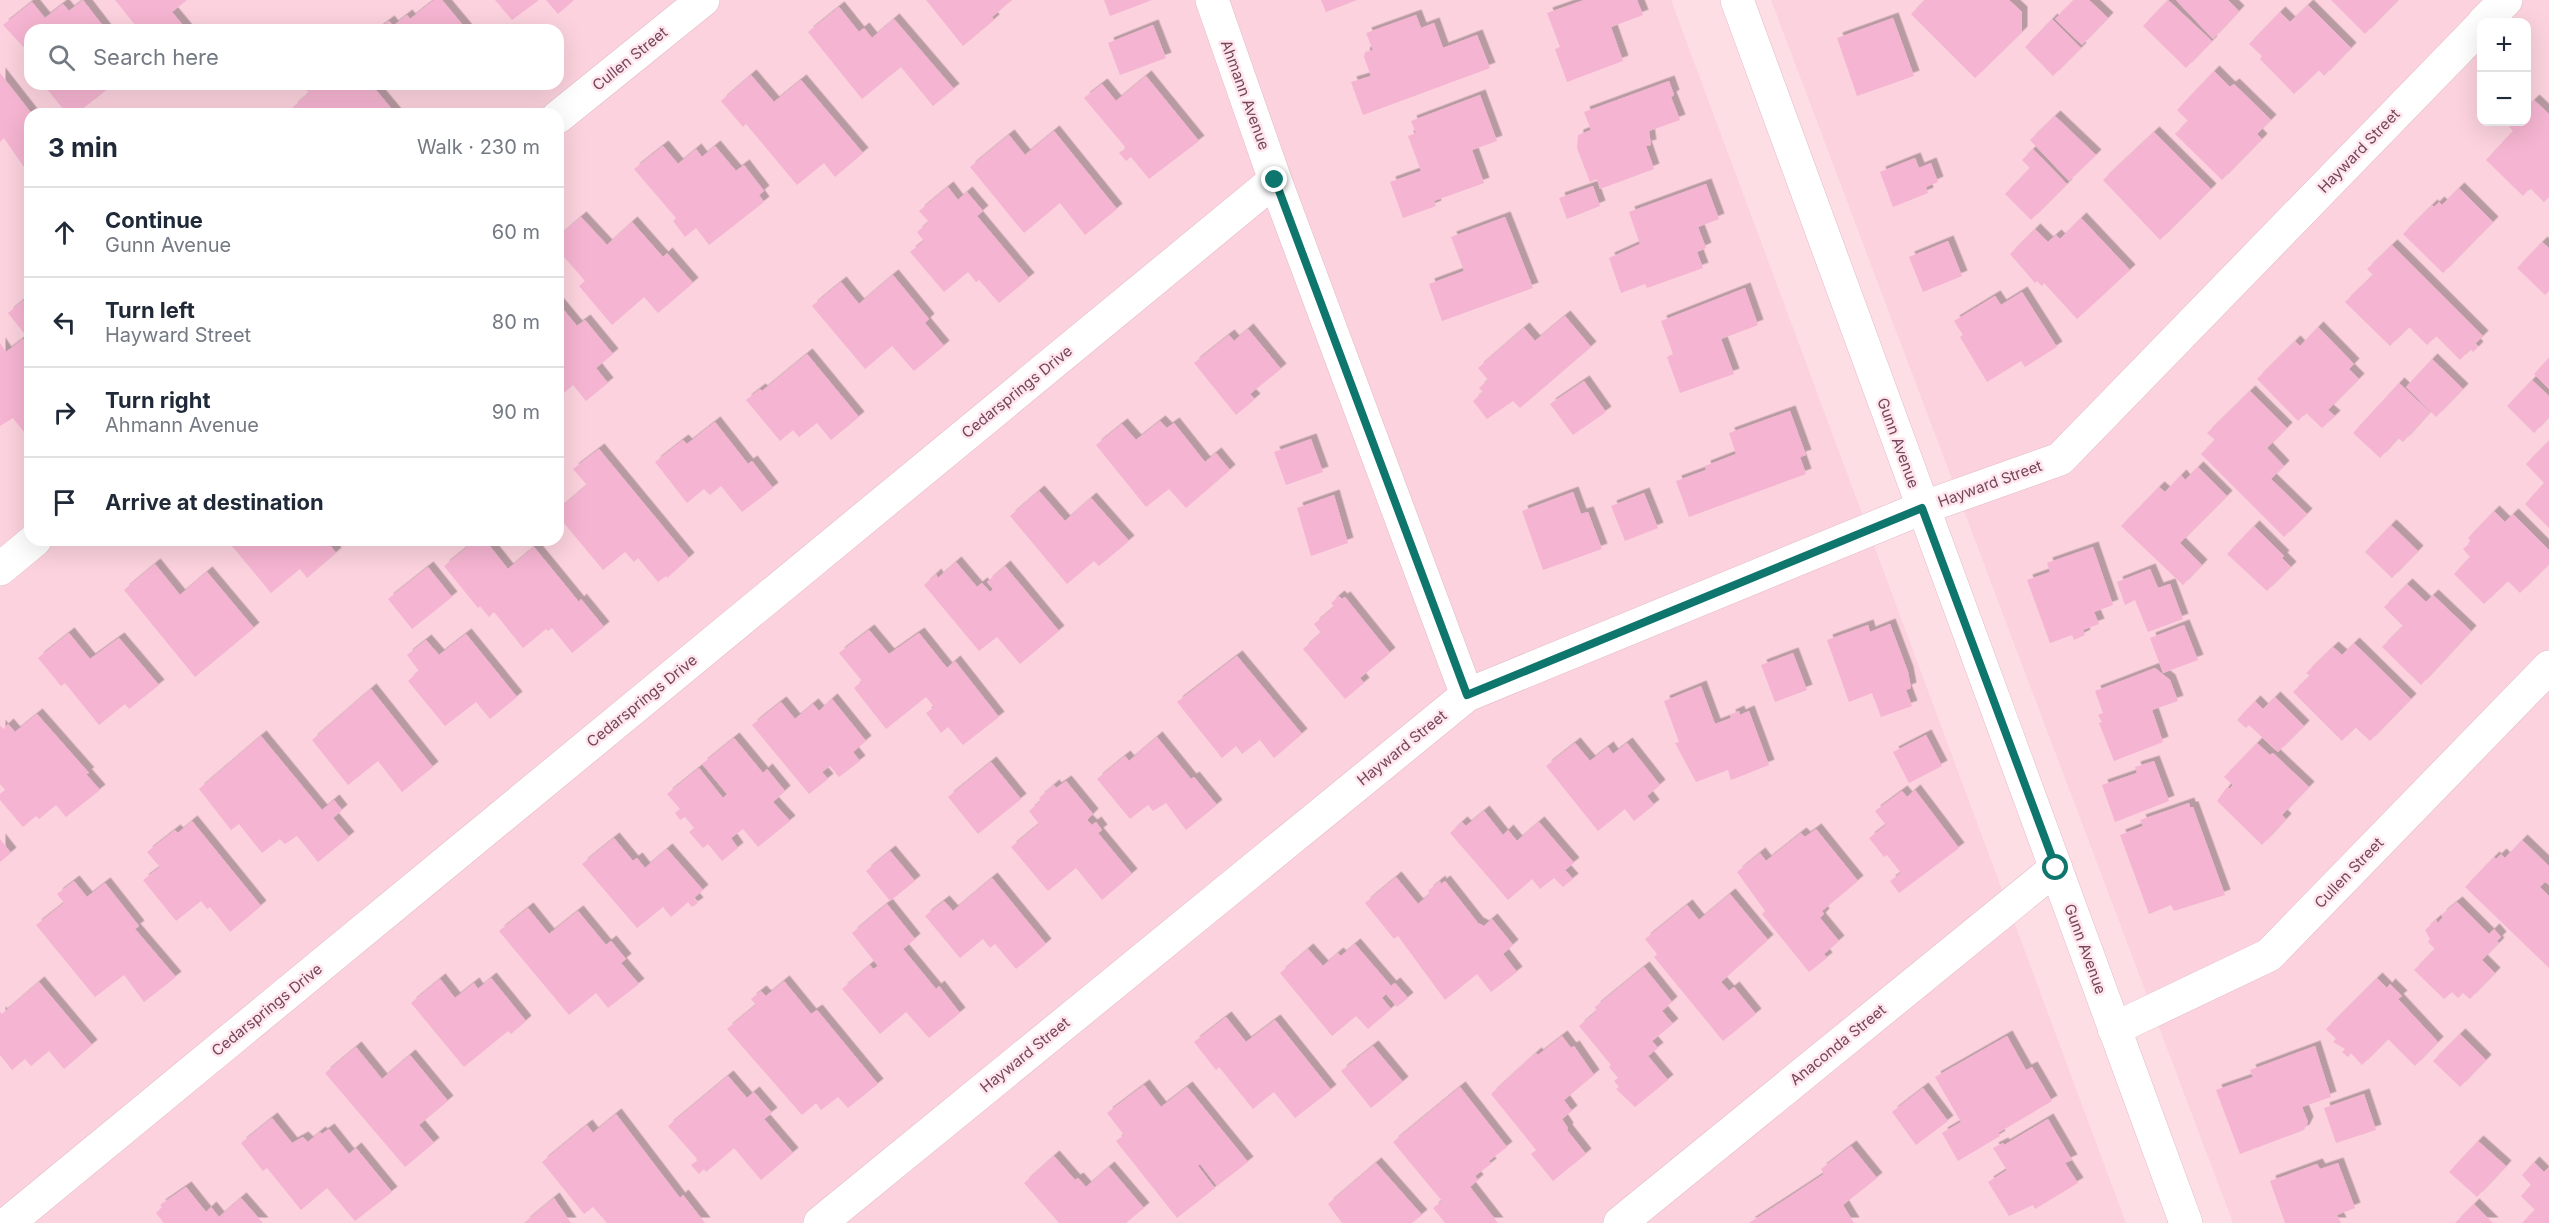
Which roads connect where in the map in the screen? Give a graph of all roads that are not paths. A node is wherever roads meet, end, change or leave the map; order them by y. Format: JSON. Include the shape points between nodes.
{"nodes":[{"id":1,"x":703,"y":0,"type":"edge"},
{"id":2,"x":1212,"y":0,"type":"edge"},
{"id":3,"x":1737,"y":0,"type":"edge"},
{"id":4,"x":2506,"y":0,"type":"edge"},
{"id":5,"x":2489,"y":18,"type":"edge"},
{"id":6,"x":2477,"y":30,"type":"edge"},
{"id":7,"x":564,"y":112,"type":"edge"},
{"id":8,"x":1275,"y":180,"type":"junction"},
{"id":9,"x":1922,"y":508,"type":"junction"},
{"id":10,"x":28,"y":546,"type":"edge"},
{"id":11,"x":0,"y":568,"type":"edge"},
{"id":12,"x":2549,"y":667,"type":"edge"},
{"id":13,"x":1467,"y":695,"type":"junction"},
{"id":14,"x":2056,"y":868,"type":"junction"},
{"id":15,"x":2114,"y":1029,"type":"junction"},
{"id":16,"x":1633,"y":1218,"type":"edge"},
{"id":17,"x":8,"y":1223,"type":"edge"},
{"id":18,"x":820,"y":1223,"type":"edge"},
{"id":19,"x":2186,"y":1223,"type":"edge"}],
"edges":[{"from":1,"to":7,"type":"street","name":"Cullen Street"},
{"from":2,"to":8,"type":"street","name":"Ahmann Avenue"},
{"from":3,"to":9,"type":"street","name":"Gunn Avenue"},
{"from":4,"to":5,"type":"street","name":"Hayward Street"},
{"from":6,"to":9,"type":"street","name":"Hayward Street","via":[[2060,459]]},
{"from":8,"to":13,"type":"street","name":"Ahmann Avenue"},
{"from":8,"to":17,"type":"street","name":"Cedarsprings Drive"},
{"from":9,"to":13,"type":"street","name":"Hayward Street"},
{"from":9,"to":14,"type":"street","name":"Gunn Avenue"},
{"from":10,"to":11,"type":"street"},
{"from":12,"to":15,"type":"street","name":"Cullen Street","via":[[2269,956]]},
{"from":13,"to":18,"type":"street","name":"Hayward Street"},
{"from":14,"to":15,"type":"street","name":"Gunn Avenue"},
{"from":14,"to":16,"type":"street","name":"Anaconda Street"},
{"from":15,"to":19,"type":"street","name":"Gunn Avenue"}]}
